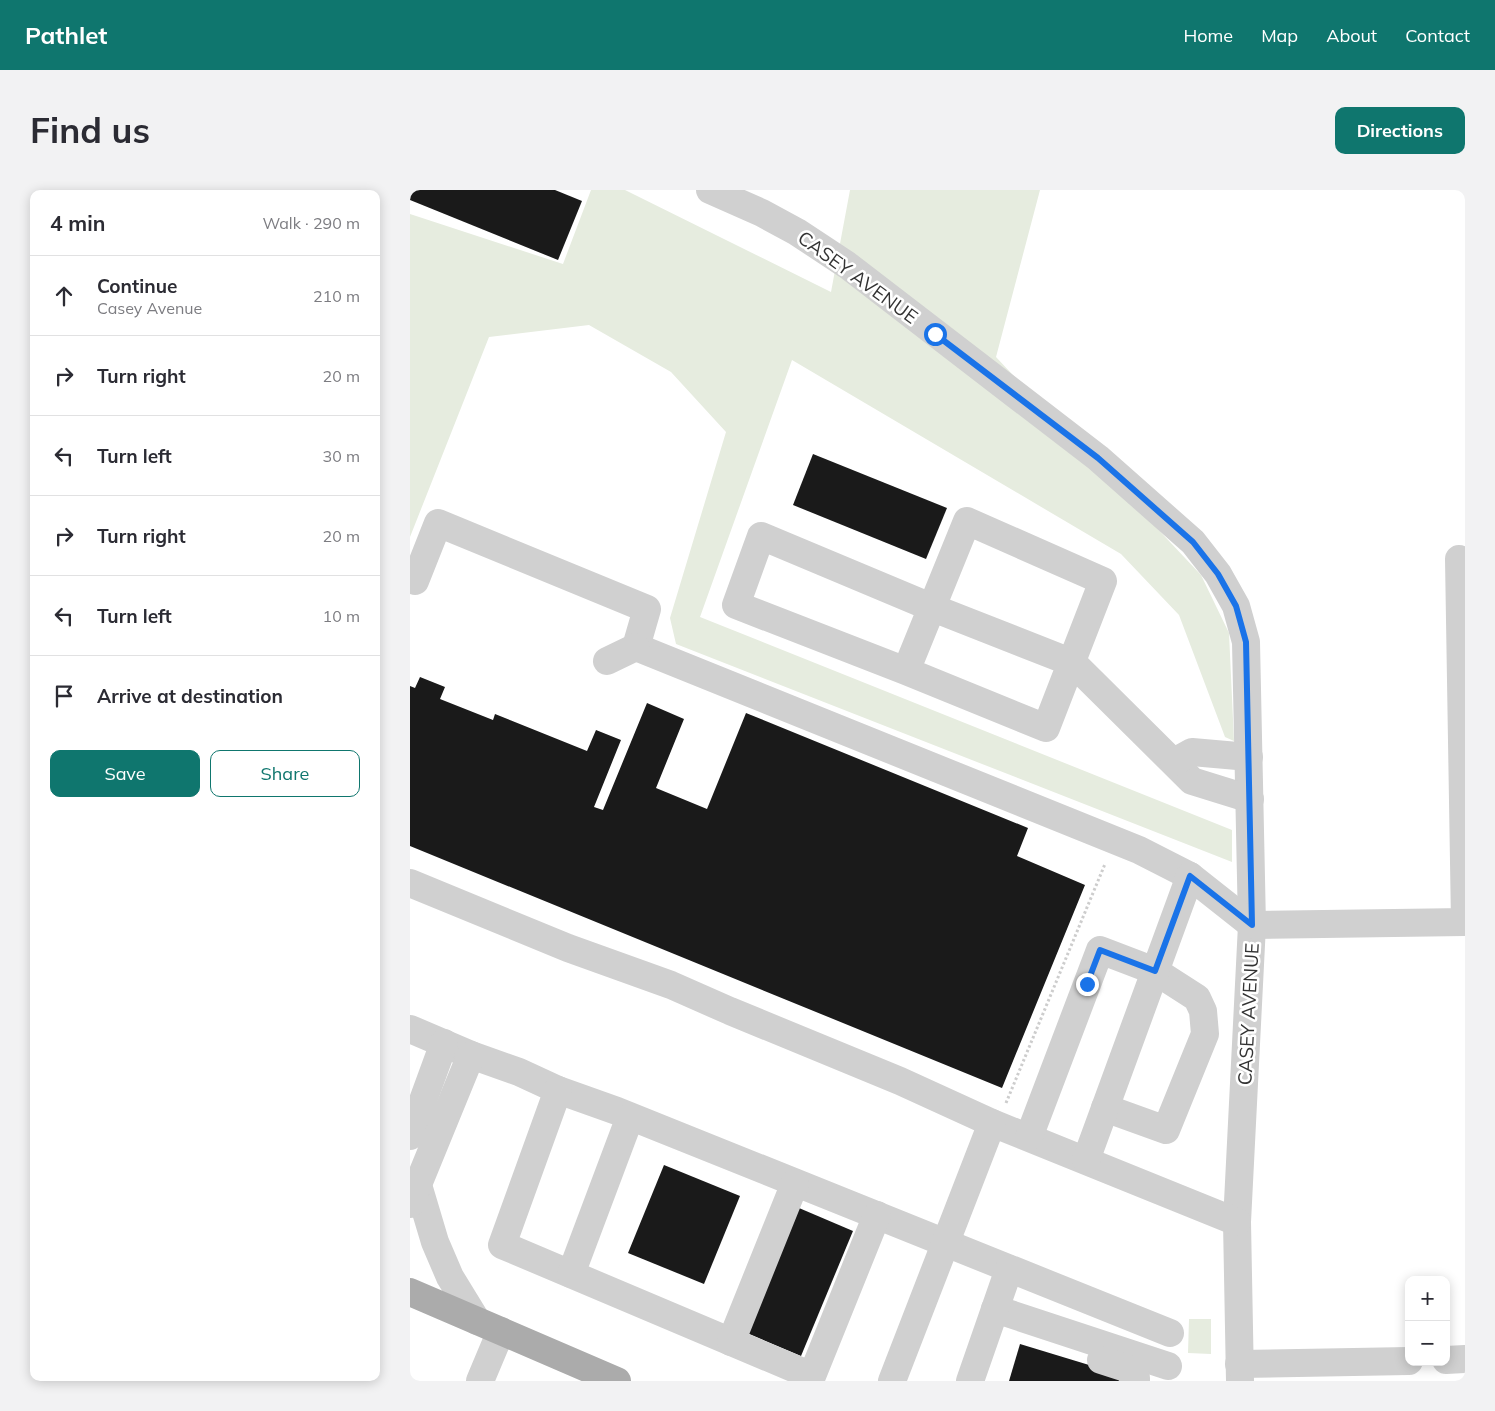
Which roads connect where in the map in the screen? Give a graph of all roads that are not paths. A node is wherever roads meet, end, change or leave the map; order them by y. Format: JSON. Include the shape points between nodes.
{"nodes":[{"id":1,"x":710,"y":190,"type":"edge"},
{"id":2,"x":1459,"y":559,"type":"dead end"},
{"id":3,"x":415,"y":581,"type":"dead end"},
{"id":4,"x":933,"y":608,"type":"junction"},
{"id":5,"x":636,"y":647,"type":"junction"},
{"id":6,"x":607,"y":661,"type":"dead end"},
{"id":7,"x":1073,"y":663,"type":"junction"},
{"id":8,"x":906,"y":671,"type":"junction"},
{"id":9,"x":1249,"y":757,"type":"junction"},
{"id":10,"x":1174,"y":762,"type":"junction"},
{"id":11,"x":1250,"y":799,"type":"junction"},
{"id":12,"x":1190,"y":876,"type":"junction"},
{"id":13,"x":410,"y":883,"type":"edge"},
{"id":14,"x":1465,"y":922,"type":"edge"},
{"id":15,"x":1252,"y":925,"type":"junction"},
{"id":16,"x":1155,"y":971,"type":"junction"},
{"id":17,"x":410,"y":1028,"type":"edge"},
{"id":18,"x":444,"y":1043,"type":"junction"},
{"id":19,"x":471,"y":1056,"type":"junction"},
{"id":20,"x":558,"y":1090,"type":"junction"},
{"id":21,"x":1105,"y":1108,"type":"junction"},
{"id":22,"x":630,"y":1117,"type":"junction"},
{"id":23,"x":1009,"y":1123,"type":"junction"},
{"id":24,"x":410,"y":1136,"type":"edge"},
{"id":25,"x":1086,"y":1160,"type":"junction"},
{"id":26,"x":795,"y":1183,"type":"junction"},
{"id":27,"x":414,"y":1194,"type":"edge"},
{"id":28,"x":877,"y":1215,"type":"junction"},
{"id":29,"x":1237,"y":1222,"type":"junction"},
{"id":30,"x":954,"y":1246,"type":"junction"},
{"id":31,"x":1009,"y":1269,"type":"junction"},
{"id":32,"x":571,"y":1274,"type":"junction"},
{"id":33,"x":410,"y":1292,"type":"edge"},
{"id":34,"x":993,"y":1317,"type":"junction"},
{"id":35,"x":476,"y":1321,"type":"junction"},
{"id":36,"x":501,"y":1331,"type":"junction"},
{"id":37,"x":1170,"y":1333,"type":"dead end"},
{"id":38,"x":731,"y":1342,"type":"junction"},
{"id":39,"x":1465,"y":1359,"type":"edge"},
{"id":40,"x":1450,"y":1360,"type":"edge"},
{"id":41,"x":1405,"y":1361,"type":"edge"},
{"id":42,"x":1240,"y":1373,"type":"edge"},
{"id":43,"x":1131,"y":1374,"type":"edge"},
{"id":44,"x":1160,"y":1374,"type":"edge"},
{"id":45,"x":610,"y":1380,"type":"edge"},
{"id":46,"x":480,"y":1381,"type":"edge"},
{"id":47,"x":892,"y":1381,"type":"edge"},
{"id":48,"x":911,"y":1381,"type":"edge"},
{"id":49,"x":970,"y":1381,"type":"edge"}],
"edges":[{"from":1,"to":9,"type":"street","name":"CASEY AVENUE","via":[[762,212],[847,265],[1098,458],[1193,542],[1218,574],[1236,606],[1246,642]]},
{"from":2,"to":14,"type":"street"},
{"from":3,"to":5,"type":"street","via":[[438,523],[647,609]]},
{"from":4,"to":7,"type":"street"},
{"from":4,"to":7,"type":"street","via":[[967,521],[1103,581]]},
{"from":4,"to":8,"type":"street"},
{"from":4,"to":8,"type":"street","via":[[761,536],[736,605]]},
{"from":5,"to":6,"type":"street"},
{"from":5,"to":12,"type":"street","via":[[1139,850]]},
{"from":7,"to":8,"type":"street","via":[[1046,728]]},
{"from":7,"to":10,"type":"street"},
{"from":9,"to":10,"type":"street","via":[[1192,752]]},
{"from":9,"to":11,"type":"street","name":"CASEY AVENUE"},
{"from":10,"to":11,"type":"street","via":[[1192,781]]},
{"from":11,"to":15,"type":"street","name":"CASEY AVENUE"},
{"from":12,"to":15,"type":"street"},
{"from":12,"to":16,"type":"street"},
{"from":13,"to":23,"type":"street"},
{"from":14,"to":15,"type":"street"},
{"from":15,"to":29,"type":"street","name":"CASEY AVENUE"},
{"from":16,"to":21,"type":"street"},
{"from":16,"to":21,"type":"street","via":[[1197,998],[1203,1011],[1205,1034],[1166,1130]]},
{"from":16,"to":23,"type":"street","via":[[1100,950]]},
{"from":17,"to":18,"type":"street"},
{"from":18,"to":19,"type":"street"},
{"from":18,"to":24,"type":"street"},
{"from":19,"to":20,"type":"street","via":[[519,1072]]},
{"from":19,"to":27,"type":"street"},
{"from":20,"to":22,"type":"street"},
{"from":20,"to":32,"type":"street","via":[[502,1245]]},
{"from":21,"to":25,"type":"street"},
{"from":22,"to":26,"type":"street"},
{"from":22,"to":32,"type":"street"},
{"from":23,"to":25,"type":"street"},
{"from":23,"to":30,"type":"street"},
{"from":25,"to":29,"type":"street"},
{"from":26,"to":28,"type":"street"},
{"from":26,"to":38,"type":"street"},
{"from":27,"to":35,"type":"street","via":[[450,1277]]},
{"from":28,"to":30,"type":"street"},
{"from":28,"to":38,"type":"street","via":[[812,1376]]},
{"from":29,"to":42,"type":"street","name":"CASEY AVENUE"},
{"from":30,"to":31,"type":"street"},
{"from":30,"to":47,"type":"street"},
{"from":30,"to":48,"type":"street"},
{"from":31,"to":34,"type":"street"},
{"from":31,"to":37,"type":"street"},
{"from":32,"to":38,"type":"street"},
{"from":33,"to":35,"type":"main road"},
{"from":34,"to":43,"type":"street"},
{"from":34,"to":44,"type":"street"},
{"from":34,"to":49,"type":"street"},
{"from":35,"to":36,"type":"main road"},
{"from":36,"to":45,"type":"main road"},
{"from":36,"to":46,"type":"street"},
{"from":39,"to":40,"type":"street"},
{"from":41,"to":42,"type":"street"},
{"from":43,"to":44,"type":"street"}]}
